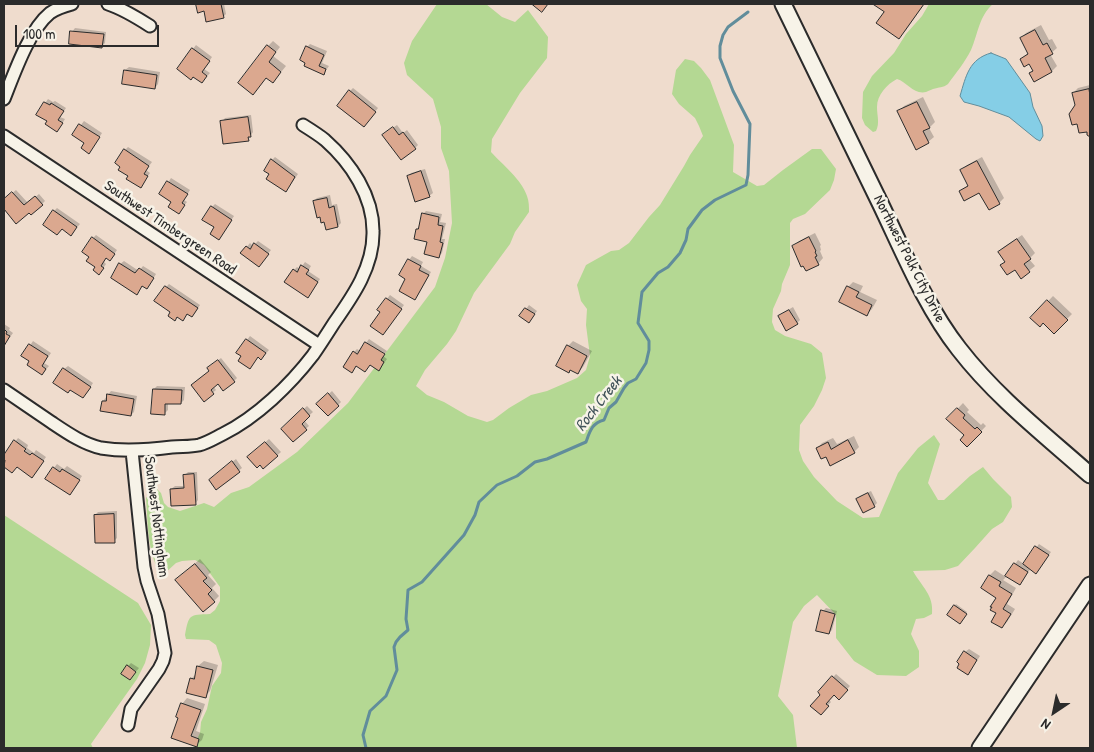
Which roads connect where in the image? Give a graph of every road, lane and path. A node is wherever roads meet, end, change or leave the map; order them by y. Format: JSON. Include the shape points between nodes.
{"nodes":[{"id":1,"x":72,"y":4,"type":"edge"},
{"id":2,"x":108,"y":4,"type":"edge"},
{"id":3,"x":783,"y":4,"type":"edge"},
{"id":4,"x":150,"y":26,"type":"dead end"},
{"id":5,"x":4,"y":99,"type":"edge"},
{"id":6,"x":303,"y":125,"type":"dead end"},
{"id":7,"x":4,"y":136,"type":"edge"},
{"id":8,"x":319,"y":345,"type":"junction"},
{"id":9,"x":4,"y":390,"type":"edge"},
{"id":10,"x":132,"y":451,"type":"junction"},
{"id":11,"x":1090,"y":474,"type":"edge"},
{"id":12,"x":1090,"y":585,"type":"edge"},
{"id":13,"x":128,"y":725,"type":"dead end"},
{"id":14,"x":980,"y":748,"type":"edge"}],
"edges":[{"from":1,"to":5,"type":"street","via":[[50,14],[36,28]]},
{"from":2,"to":4,"type":"street"},
{"from":3,"to":11,"type":"street","name":"Northwest Polk City Drive","via":[[929,303],[950,336],[993,388]]},
{"from":6,"to":8,"type":"street","via":[[334,148],[354,172],[364,191],[374,231],[366,269]]},
{"from":7,"to":8,"type":"street","name":"Southwest Timbergreen Road"},
{"from":8,"to":10,"type":"street","via":[[277,394],[232,430],[199,445]]},
{"from":9,"to":10,"type":"street","via":[[88,444]]},
{"from":10,"to":13,"type":"street","name":"Southwest Nottingham","via":[[144,567],[165,652],[159,669],[131,709]]},
{"from":12,"to":14,"type":"street"}]}
